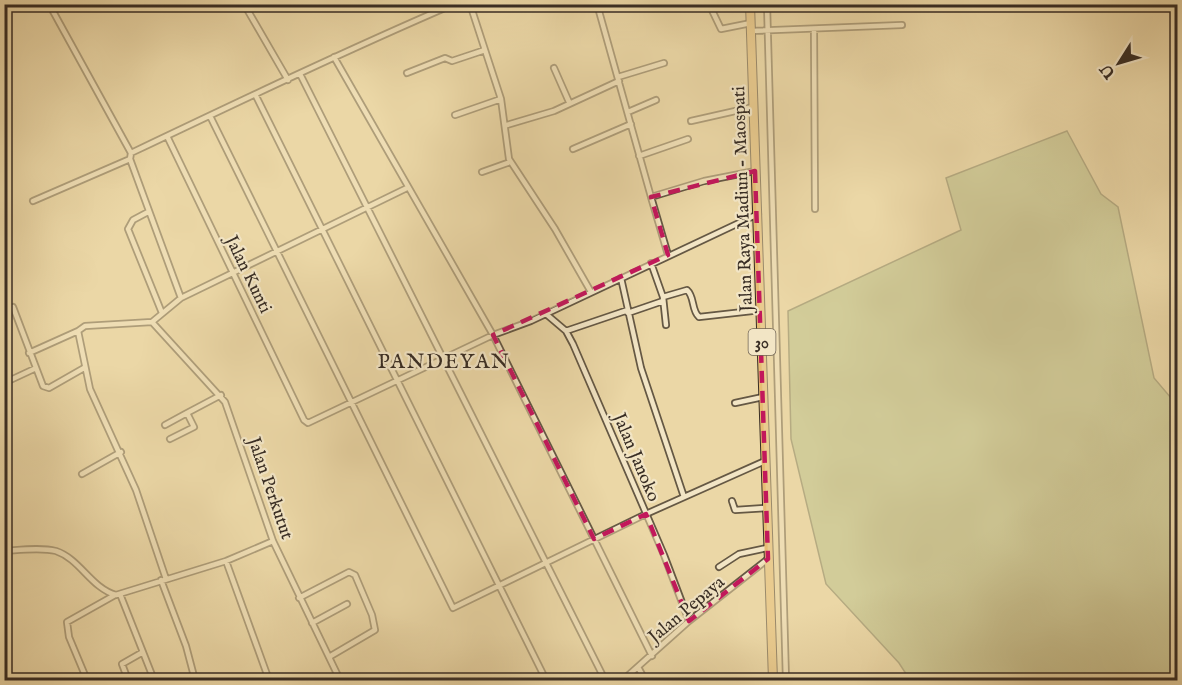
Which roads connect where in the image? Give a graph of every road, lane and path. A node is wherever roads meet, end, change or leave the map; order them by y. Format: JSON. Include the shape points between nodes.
{"nodes":[{"id":1,"x":49,"y":4,"type":"edge"},
{"id":2,"x":243,"y":4,"type":"edge"},
{"id":3,"x":454,"y":4,"type":"edge"},
{"id":4,"x":470,"y":4,"type":"edge"},
{"id":5,"x":597,"y":4,"type":"edge"},
{"id":6,"x":709,"y":4,"type":"edge"},
{"id":7,"x":750,"y":4,"type":"edge"},
{"id":8,"x":767,"y":4,"type":"edge"},
{"id":9,"x":902,"y":25,"type":"dead end"},
{"id":10,"x":751,"y":27,"type":"junction"},
{"id":11,"x":814,"y":29,"type":"junction"},
{"id":12,"x":768,"y":30,"type":"junction"},
{"id":13,"x":485,"y":51,"type":"junction"},
{"id":14,"x":334,"y":57,"type":"junction"},
{"id":15,"x":664,"y":63,"type":"dead end"},
{"id":16,"x":554,"y":68,"type":"dead end"},
{"id":17,"x":407,"y":73,"type":"dead end"},
{"id":18,"x":300,"y":74,"type":"junction"},
{"id":19,"x":618,"y":79,"type":"junction"},
{"id":20,"x":288,"y":80,"type":"junction"},
{"id":21,"x":256,"y":96,"type":"junction"},
{"id":22,"x":501,"y":99,"type":"junction"},
{"id":23,"x":656,"y":100,"type":"dead end"},
{"id":24,"x":569,"y":102,"type":"junction"},
{"id":25,"x":753,"y":107,"type":"junction"},
{"id":26,"x":628,"y":112,"type":"junction"},
{"id":27,"x":455,"y":115,"type":"dead end"},
{"id":28,"x":210,"y":116,"type":"junction"},
{"id":29,"x":691,"y":121,"type":"dead end"},
{"id":30,"x":631,"y":124,"type":"junction"},
{"id":31,"x":507,"y":125,"type":"junction"},
{"id":32,"x":167,"y":136,"type":"junction"},
{"id":33,"x":688,"y":139,"type":"dead end"},
{"id":34,"x":573,"y":149,"type":"dead end"},
{"id":35,"x":131,"y":153,"type":"junction"},
{"id":36,"x":639,"y":156,"type":"junction"},
{"id":37,"x":130,"y":159,"type":"junction"},
{"id":38,"x":510,"y":162,"type":"junction"},
{"id":39,"x":755,"y":171,"type":"junction"},
{"id":40,"x":482,"y":172,"type":"dead end"},
{"id":41,"x":407,"y":188,"type":"junction"},
{"id":42,"x":651,"y":197,"type":"junction"},
{"id":43,"x":33,"y":201,"type":"dead end"},
{"id":44,"x":367,"y":207,"type":"junction"},
{"id":45,"x":815,"y":209,"type":"dead end"},
{"id":46,"x":148,"y":212,"type":"junction"},
{"id":47,"x":758,"y":214,"type":"junction"},
{"id":48,"x":322,"y":229,"type":"junction"},
{"id":49,"x":277,"y":252,"type":"junction"},
{"id":50,"x":668,"y":255,"type":"junction"},
{"id":51,"x":651,"y":263,"type":"junction"},
{"id":52,"x":233,"y":273,"type":"junction"},
{"id":53,"x":621,"y":278,"type":"junction"},
{"id":54,"x":591,"y":292,"type":"junction"},
{"id":55,"x":181,"y":298,"type":"junction"},
{"id":56,"x":663,"y":299,"type":"junction"},
{"id":57,"x":13,"y":307,"type":"dead end"},
{"id":58,"x":761,"y":310,"type":"junction"},
{"id":59,"x":628,"y":312,"type":"junction"},
{"id":60,"x":162,"y":313,"type":"junction"},
{"id":61,"x":546,"y":314,"type":"junction"},
{"id":62,"x":152,"y":322,"type":"junction"},
{"id":63,"x":666,"y":325,"type":"dead end"},
{"id":64,"x":78,"y":331,"type":"junction"},
{"id":65,"x":566,"y":331,"type":"junction"},
{"id":66,"x":493,"y":335,"type":"junction"},
{"id":67,"x":29,"y":353,"type":"junction"},
{"id":68,"x":442,"y":358,"type":"junction"},
{"id":69,"x":84,"y":368,"type":"junction"},
{"id":70,"x":34,"y":369,"type":"junction"},
{"id":71,"x":396,"y":379,"type":"junction"},
{"id":72,"x":4,"y":383,"type":"edge"},
{"id":73,"x":221,"y":395,"type":"junction"},
{"id":74,"x":763,"y":397,"type":"junction"},
{"id":75,"x":351,"y":400,"type":"junction"},
{"id":76,"x":735,"y":403,"type":"dead end"},
{"id":77,"x":187,"y":414,"type":"junction"},
{"id":78,"x":165,"y":425,"type":"dead end"},
{"id":79,"x":170,"y":439,"type":"dead end"},
{"id":80,"x":121,"y":452,"type":"junction"},
{"id":81,"x":765,"y":461,"type":"junction"},
{"id":82,"x":82,"y":474,"type":"dead end"},
{"id":83,"x":684,"y":497,"type":"junction"},
{"id":84,"x":732,"y":501,"type":"dead end"},
{"id":85,"x":766,"y":508,"type":"junction"},
{"id":86,"x":646,"y":514,"type":"junction"},
{"id":87,"x":594,"y":539,"type":"junction"},
{"id":88,"x":273,"y":541,"type":"junction"},
{"id":89,"x":767,"y":548,"type":"junction"},
{"id":90,"x":4,"y":551,"type":"edge"},
{"id":91,"x":768,"y":559,"type":"junction"},
{"id":92,"x":226,"y":561,"type":"junction"},
{"id":93,"x":544,"y":562,"type":"junction"},
{"id":94,"x":719,"y":567,"type":"dead end"},
{"id":95,"x":164,"y":579,"type":"junction"},
{"id":96,"x":496,"y":585,"type":"junction"},
{"id":97,"x":118,"y":594,"type":"junction"},
{"id":98,"x":299,"y":598,"type":"junction"},
{"id":99,"x":346,"y":604,"type":"dead end"},
{"id":100,"x":689,"y":621,"type":"junction"},
{"id":101,"x":312,"y":623,"type":"junction"},
{"id":102,"x":142,"y":652,"type":"junction"},
{"id":103,"x":652,"y":656,"type":"junction"},
{"id":104,"x":329,"y":657,"type":"junction"},
{"id":105,"x":638,"y":667,"type":"junction"},
{"id":106,"x":87,"y":681,"type":"edge"},
{"id":107,"x":128,"y":681,"type":"edge"},
{"id":108,"x":154,"y":681,"type":"edge"},
{"id":109,"x":195,"y":681,"type":"edge"},
{"id":110,"x":268,"y":681,"type":"edge"},
{"id":111,"x":340,"y":681,"type":"edge"},
{"id":112,"x":546,"y":681,"type":"edge"},
{"id":113,"x":605,"y":681,"type":"edge"},
{"id":114,"x":623,"y":681,"type":"edge"},
{"id":115,"x":645,"y":681,"type":"edge"},
{"id":116,"x":773,"y":681,"type":"edge"},
{"id":117,"x":786,"y":681,"type":"edge"}],
"edges":[{"from":1,"to":35,"type":"street"},
{"from":2,"to":20,"type":"street"},
{"from":3,"to":14,"type":"street"},
{"from":4,"to":13,"type":"street"},
{"from":5,"to":19,"type":"street"},
{"from":6,"to":10,"type":"street","via":[[721,29]]},
{"from":7,"to":10,"type":"highway","name":"Jalan Raya Madiun - Maospati","number":"30"},
{"from":8,"to":12,"type":"street"},
{"from":9,"to":11,"type":"street"},
{"from":10,"to":12,"type":"street"},
{"from":10,"to":25,"type":"highway","name":"Jalan Raya Madiun - Maospati","number":"30"},
{"from":11,"to":12,"type":"street"},
{"from":11,"to":45,"type":"street"},
{"from":12,"to":117,"type":"street"},
{"from":13,"to":17,"type":"street","via":[[452,62],[445,58]]},
{"from":13,"to":22,"type":"street"},
{"from":14,"to":18,"type":"street"},
{"from":14,"to":41,"type":"street"},
{"from":15,"to":19,"type":"street"},
{"from":16,"to":24,"type":"street"},
{"from":18,"to":20,"type":"street"},
{"from":18,"to":44,"type":"street"},
{"from":19,"to":24,"type":"street"},
{"from":19,"to":26,"type":"street"},
{"from":20,"to":21,"type":"street"},
{"from":21,"to":28,"type":"street"},
{"from":21,"to":48,"type":"street"},
{"from":22,"to":27,"type":"street"},
{"from":22,"to":31,"type":"street"},
{"from":23,"to":26,"type":"street"},
{"from":24,"to":31,"type":"street","via":[[536,118]]},
{"from":25,"to":29,"type":"street"},
{"from":25,"to":39,"type":"highway","name":"Jalan Raya Madiun - Maospati","number":"30"},
{"from":26,"to":30,"type":"street"},
{"from":28,"to":32,"type":"street"},
{"from":28,"to":49,"type":"street"},
{"from":30,"to":34,"type":"street"},
{"from":30,"to":36,"type":"street"},
{"from":31,"to":38,"type":"street"},
{"from":32,"to":35,"type":"street"},
{"from":32,"to":52,"type":"street","name":"Jalan Kunti"},
{"from":33,"to":36,"type":"street"},
{"from":35,"to":37,"type":"street"},
{"from":36,"to":42,"type":"street"},
{"from":37,"to":43,"type":"street"},
{"from":37,"to":46,"type":"street"},
{"from":38,"to":40,"type":"street"},
{"from":38,"to":54,"type":"street"},
{"from":39,"to":42,"type":"street"},
{"from":39,"to":47,"type":"highway","name":"Jalan Raya Madiun - Maospati","number":"30"},
{"from":41,"to":44,"type":"street"},
{"from":41,"to":66,"type":"street"},
{"from":42,"to":50,"type":"street"},
{"from":44,"to":48,"type":"street"},
{"from":44,"to":68,"type":"street"},
{"from":46,"to":55,"type":"street"},
{"from":46,"to":60,"type":"street","via":[[133,220],[128,229]]},
{"from":47,"to":50,"type":"street"},
{"from":47,"to":58,"type":"highway","name":"Jalan Raya Madiun - Maospati","number":"30"},
{"from":48,"to":49,"type":"street"},
{"from":48,"to":71,"type":"street"},
{"from":49,"to":52,"type":"street"},
{"from":49,"to":75,"type":"street"},
{"from":50,"to":51,"type":"street"},
{"from":51,"to":53,"type":"street"},
{"from":51,"to":56,"type":"street"},
{"from":52,"to":55,"type":"street"},
{"from":52,"to":75,"type":"street","name":"Jalan Kunti","via":[[304,420],[308,423]]},
{"from":53,"to":54,"type":"street"},
{"from":53,"to":59,"type":"street"},
{"from":54,"to":61,"type":"street"},
{"from":55,"to":60,"type":"street"},
{"from":56,"to":58,"type":"street","via":[[687,290],[699,316]]},
{"from":56,"to":59,"type":"street"},
{"from":56,"to":63,"type":"street"},
{"from":57,"to":67,"type":"street"},
{"from":58,"to":74,"type":"highway","name":"Jalan Raya Madiun - Maospati","number":"30"},
{"from":59,"to":65,"type":"street"},
{"from":59,"to":83,"type":"street"},
{"from":60,"to":62,"type":"street"},
{"from":61,"to":65,"type":"street","name":"Jalan Janoko"},
{"from":61,"to":66,"type":"street"},
{"from":62,"to":64,"type":"street","via":[[85,326]]},
{"from":62,"to":73,"type":"street","name":"Jalan Perkutut","via":[[179,355]]},
{"from":64,"to":67,"type":"street"},
{"from":64,"to":69,"type":"street"},
{"from":65,"to":86,"type":"street","name":"Jalan Janoko"},
{"from":66,"to":68,"type":"street"},
{"from":66,"to":87,"type":"street"},
{"from":67,"to":70,"type":"street"},
{"from":68,"to":71,"type":"street"},
{"from":68,"to":93,"type":"street"},
{"from":69,"to":70,"type":"street","via":[[47,388]]},
{"from":69,"to":80,"type":"street"},
{"from":70,"to":72,"type":"street"},
{"from":71,"to":75,"type":"street"},
{"from":71,"to":96,"type":"street"},
{"from":73,"to":77,"type":"street"},
{"from":73,"to":88,"type":"street","name":"Jalan Perkutut"},
{"from":74,"to":76,"type":"street"},
{"from":74,"to":81,"type":"highway","name":"Jalan Raya Madiun - Maospati","number":"30"},
{"from":75,"to":96,"type":"street","via":[[453,608]]},
{"from":77,"to":78,"type":"street"},
{"from":77,"to":79,"type":"street","via":[[194,427]]},
{"from":80,"to":82,"type":"street"},
{"from":80,"to":95,"type":"street"},
{"from":81,"to":83,"type":"street"},
{"from":81,"to":85,"type":"highway","name":"Jalan Raya Madiun - Maospati","number":"30"},
{"from":83,"to":86,"type":"street"},
{"from":84,"to":85,"type":"street","via":[[735,510]]},
{"from":85,"to":89,"type":"highway","name":"Jalan Raya Madiun - Maospati","number":"30"},
{"from":86,"to":87,"type":"street"},
{"from":86,"to":100,"type":"street","name":"Jalan Janoko"},
{"from":87,"to":93,"type":"street"},
{"from":87,"to":103,"type":"street"},
{"from":88,"to":92,"type":"street"},
{"from":88,"to":98,"type":"street","name":"Jalan Perkutut"},
{"from":89,"to":91,"type":"highway","name":"Jalan Raya Madiun - Maospati","number":"30"},
{"from":89,"to":94,"type":"street","via":[[739,554]]},
{"from":90,"to":97,"type":"street","via":[[58,552],[100,588]]},
{"from":91,"to":100,"type":"street","name":"Jalan Pepaya"},
{"from":91,"to":116,"type":"highway","name":"Jalan Raya Madiun - Maospati","number":"30"},
{"from":92,"to":95,"type":"street"},
{"from":92,"to":110,"type":"street"},
{"from":93,"to":96,"type":"street"},
{"from":93,"to":113,"type":"street"},
{"from":95,"to":97,"type":"street"},
{"from":95,"to":109,"type":"street"},
{"from":96,"to":112,"type":"street"},
{"from":97,"to":102,"type":"street"},
{"from":97,"to":106,"type":"street","via":[[67,622]]},
{"from":98,"to":101,"type":"street","name":"Jalan Perkutut"},
{"from":98,"to":104,"type":"street","via":[[349,572],[355,575],[376,628]]},
{"from":99,"to":101,"type":"street"},
{"from":100,"to":103,"type":"street","name":"Jalan Pepaya"},
{"from":101,"to":104,"type":"street","name":"Jalan Perkutut"},
{"from":102,"to":107,"type":"street","via":[[122,663]]},
{"from":102,"to":108,"type":"street"},
{"from":103,"to":105,"type":"street","name":"Jalan Pepaya"},
{"from":104,"to":111,"type":"street","name":"Jalan Perkutut"},
{"from":105,"to":114,"type":"street","name":"Jalan Pepaya"},
{"from":105,"to":115,"type":"street"}]}
